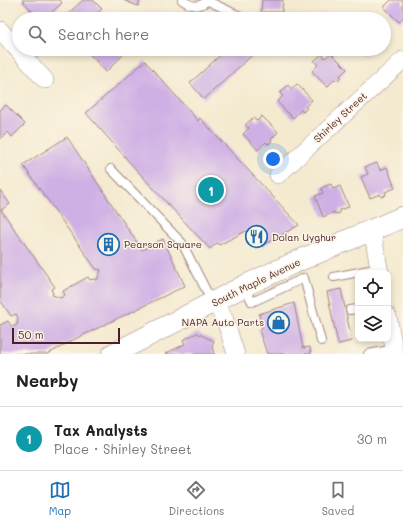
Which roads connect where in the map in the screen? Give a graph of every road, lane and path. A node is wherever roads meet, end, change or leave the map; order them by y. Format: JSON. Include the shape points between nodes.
{"nodes":[{"id":1,"x":182,"y":0,"type":"edge"},
{"id":2,"x":208,"y":0,"type":"edge"},
{"id":3,"x":232,"y":12,"type":"edge"},
{"id":4,"x":0,"y":30,"type":"edge"},
{"id":5,"x":12,"y":43,"type":"edge"},
{"id":6,"x":24,"y":56,"type":"edge"},
{"id":7,"x":403,"y":60,"type":"edge"},
{"id":8,"x":46,"y":80,"type":"dead end"},
{"id":9,"x":111,"y":169,"type":"dead end"},
{"id":10,"x":278,"y":175,"type":"dead end"},
{"id":11,"x":403,"y":217,"type":"edge"},
{"id":12,"x":372,"y":230,"type":"junction"},
{"id":13,"x":301,"y":269,"type":"junction"},
{"id":14,"x":380,"y":270,"type":"edge"},
{"id":15,"x":355,"y":274,"type":"edge"},
{"id":16,"x":334,"y":277,"type":"dead end"},
{"id":17,"x":214,"y":302,"type":"junction"},
{"id":18,"x":391,"y":331,"type":"edge"},
{"id":19,"x":321,"y":341,"type":"dead end"},
{"id":20,"x":395,"y":352,"type":"edge"},
{"id":21,"x":113,"y":354,"type":"edge"},
{"id":22,"x":236,"y":354,"type":"edge"},
{"id":23,"x":368,"y":354,"type":"edge"}],
"edges":[{"from":1,"to":2,"type":"lane","via":[[190,6],[200,6]]},
{"from":2,"to":3,"type":"lane"},
{"from":4,"to":5,"type":"street"},
{"from":6,"to":8,"type":"street"},
{"from":7,"to":10,"type":"street","name":"Shirley Street"},
{"from":9,"to":17,"type":"lane","via":[[182,243]]},
{"from":11,"to":12,"type":"street","name":"South Maple Avenue"},
{"from":12,"to":13,"type":"street","name":"South Maple Avenue"},
{"from":12,"to":14,"type":"street"},
{"from":13,"to":17,"type":"street","name":"South Maple Avenue","via":[[244,286]]},
{"from":13,"to":19,"type":"lane"},
{"from":15,"to":16,"type":"lane"},
{"from":17,"to":21,"type":"street","name":"South Maple Avenue"},
{"from":17,"to":22,"type":"street","via":[[225,320]]},
{"from":18,"to":20,"type":"street"},
{"from":20,"to":23,"type":"lane"}]}
